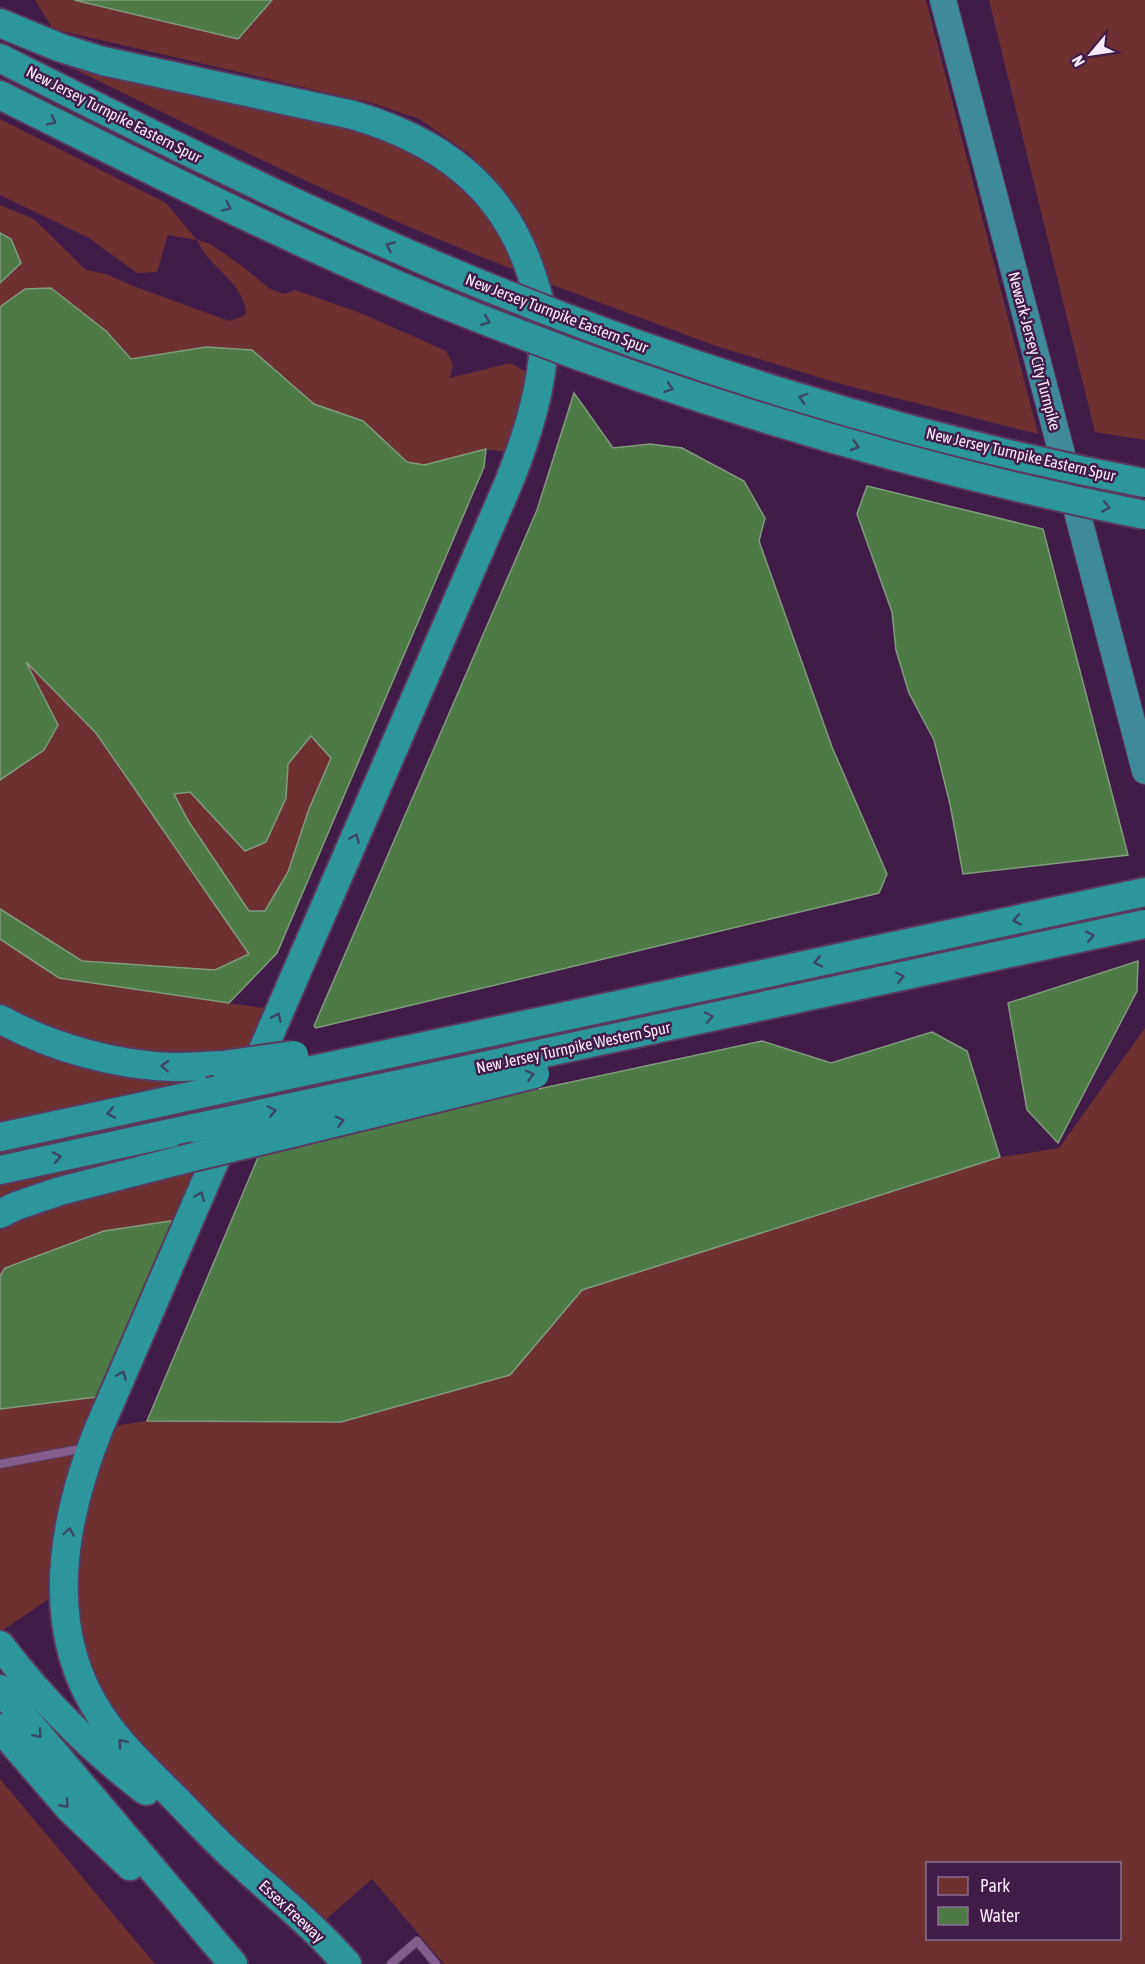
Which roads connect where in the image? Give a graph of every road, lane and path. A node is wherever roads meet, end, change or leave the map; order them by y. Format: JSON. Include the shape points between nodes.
{"nodes":[{"id":1,"x":944,"y":0,"type":"edge"},
{"id":2,"x":0,"y":23,"type":"edge"},
{"id":3,"x":0,"y":58,"type":"edge"},
{"id":4,"x":0,"y":95,"type":"edge"},
{"id":5,"x":1145,"y":483,"type":"edge"},
{"id":6,"x":1145,"y":515,"type":"edge"},
{"id":7,"x":1145,"y":771,"type":"edge"},
{"id":8,"x":1145,"y":892,"type":"edge"},
{"id":9,"x":1145,"y":924,"type":"edge"},
{"id":10,"x":721,"y":983,"type":"junction"},
{"id":11,"x":0,"y":1018,"type":"edge"},
{"id":12,"x":673,"y":1025,"type":"junction"},
{"id":13,"x":0,"y":1137,"type":"edge"},
{"id":14,"x":0,"y":1170,"type":"edge"},
{"id":15,"x":0,"y":1214,"type":"edge"},
{"id":16,"x":92,"y":1446,"type":"junction"},
{"id":17,"x":0,"y":1464,"type":"edge"},
{"id":18,"x":4,"y":1652,"type":"edge"},
{"id":19,"x":0,"y":1689,"type":"edge"},
{"id":20,"x":0,"y":1728,"type":"edge"},
{"id":21,"x":236,"y":1860,"type":"junction"},
{"id":22,"x":208,"y":1935,"type":"junction"},
{"id":23,"x":233,"y":1964,"type":"edge"},
{"id":24,"x":347,"y":1964,"type":"edge"},
{"id":25,"x":391,"y":1964,"type":"edge"},
{"id":26,"x":436,"y":1964,"type":"edge"}],
"edges":[{"from":1,"to":7,"type":"highway","name":"Newark-Jersey City Turnpike"},
{"from":16,"to":2,"type":"highway","one_way":true,"via":[[509,482],[537,397],[543,324],[528,263],[505,216],[466,173],[422,141],[353,115],[82,55]]},
{"from":5,"to":3,"type":"highway","name":"New Jersey Turnpike Eastern Spur","one_way":true,"bridge":true,"via":[[981,446],[803,398],[536,306],[294,203]]},
{"from":4,"to":6,"type":"highway","name":"New Jersey Turnpike Eastern Spur","one_way":true,"bridge":true,"via":[[275,230],[431,299],[593,362],[788,426],[971,477]]},
{"from":8,"to":10,"type":"highway","name":"New Jersey Turnpike Western Spur","one_way":true},
{"from":12,"to":9,"type":"highway","name":"New Jersey Turnpike Western Spur","one_way":true,"bridge":true},
{"from":10,"to":11,"type":"highway","one_way":true,"bridge":true,"via":[[615,987],[296,1055],[223,1065],[172,1066],[120,1060],[63,1046]]},
{"from":10,"to":13,"type":"highway","name":"New Jersey Turnpike Western Spur","one_way":true,"bridge":true},
{"from":14,"to":12,"type":"highway","name":"New Jersey Turnpike Western Spur","one_way":true,"bridge":true},
{"from":15,"to":12,"type":"highway","one_way":true,"bridge":true,"via":[[60,1191],[563,1067]]},
{"from":16,"to":17,"type":"lane"},
{"from":21,"to":16,"type":"highway","one_way":true,"via":[[120,1741],[92,1701],[73,1656],[65,1623],[64,1573],[70,1521]]},
{"from":18,"to":21,"type":"highway","via":[[76,1729],[127,1776]]},
{"from":19,"to":22,"type":"highway","one_way":true},
{"from":20,"to":22,"type":"highway","one_way":true,"via":[[88,1828]]},
{"from":21,"to":24,"type":"highway","name":"Essex Freeway"},
{"from":22,"to":23,"type":"highway"},
{"from":25,"to":26,"type":"lane","via":[[417,1941]]}]}
